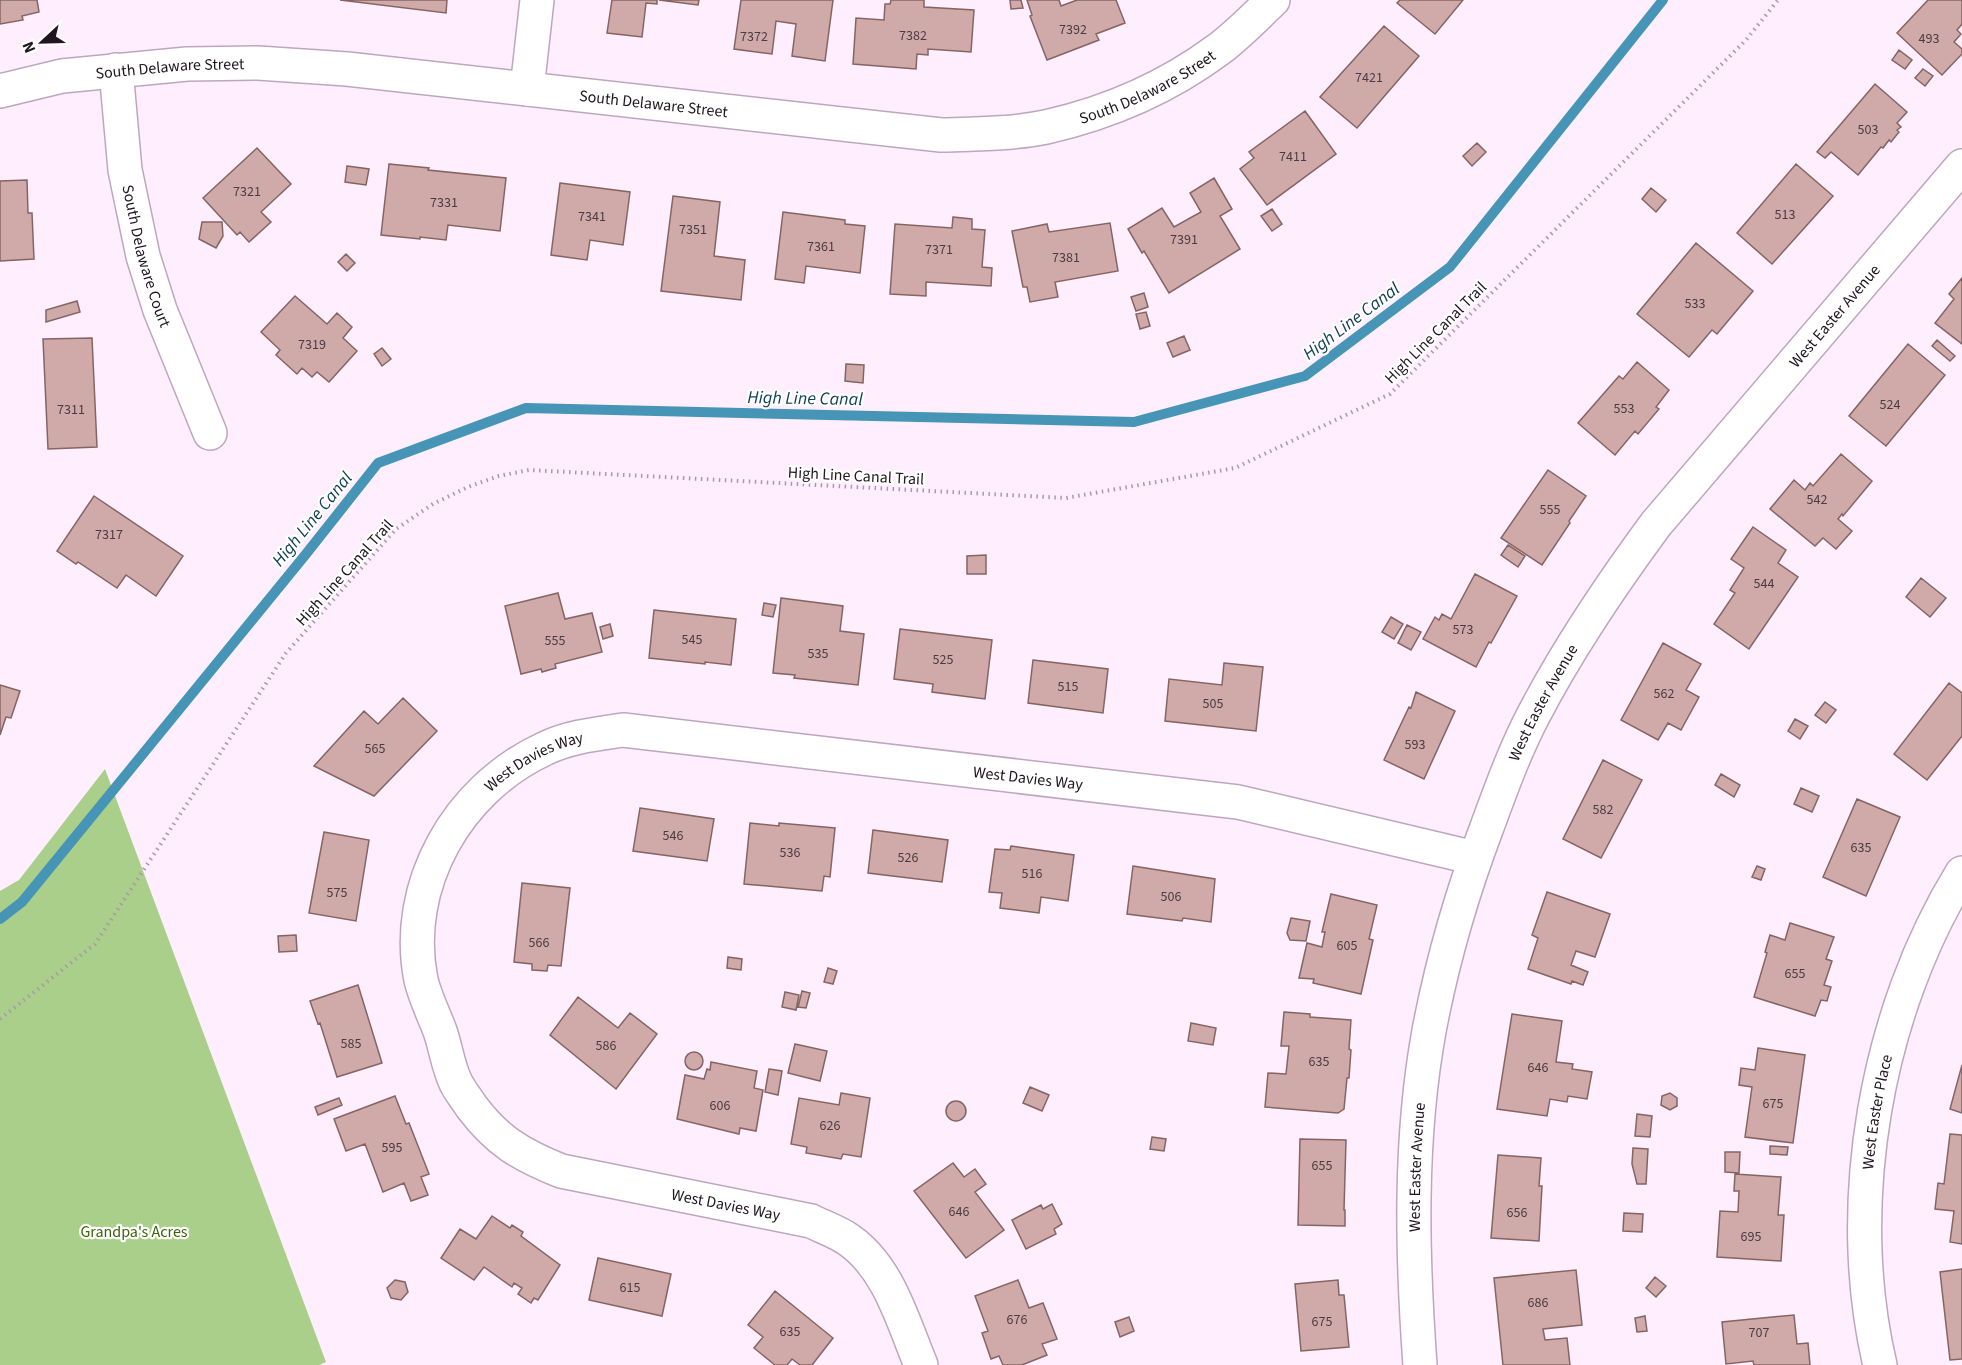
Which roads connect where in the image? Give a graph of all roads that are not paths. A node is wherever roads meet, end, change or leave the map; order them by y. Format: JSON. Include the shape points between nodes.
{"nodes":[{"id":1,"x":537,"y":0,"type":"edge"},
{"id":2,"x":1258,"y":5,"type":"edge"},
{"id":3,"x":116,"y":70,"type":"junction"},
{"id":4,"x":526,"y":89,"type":"junction"},
{"id":5,"x":0,"y":91,"type":"edge"},
{"id":6,"x":1962,"y":166,"type":"edge"},
{"id":7,"x":210,"y":433,"type":"dead end"},
{"id":8,"x":1475,"y":858,"type":"junction"},
{"id":9,"x":1962,"y":873,"type":"edge"},
{"id":10,"x":921,"y":1365,"type":"edge"},
{"id":11,"x":1420,"y":1365,"type":"edge"},
{"id":12,"x":1880,"y":1365,"type":"edge"}],
"edges":[{"from":1,"to":4,"type":"street"},
{"from":2,"to":4,"type":"street","name":"South Delaware Street","via":[[1220,49],[1156,88],[1109,109],[1046,127],[1002,133],[941,135]]},
{"from":3,"to":4,"type":"street","name":"South Delaware Street","via":[[258,63]]},
{"from":3,"to":5,"type":"street","name":"South Delaware Street","via":[[62,76]]},
{"from":3,"to":7,"type":"street","name":"South Delaware Court","via":[[125,170],[143,256],[160,310]]},
{"from":6,"to":8,"type":"street","name":"West Easter Avenue","via":[[1656,524],[1611,585],[1533,717]]},
{"from":8,"to":10,"type":"street","name":"West Davies Way","via":[[1238,802],[623,730],[574,738],[544,749],[505,772],[475,798],[453,825],[434,861],[419,925],[419,957],[422,981],[451,1072],[482,1120],[505,1143],[561,1171],[811,1221],[849,1240],[880,1273]]},
{"from":8,"to":11,"type":"street","name":"West Easter Avenue","via":[[1456,916],[1429,1032],[1419,1111],[1414,1289]]},
{"from":9,"to":12,"type":"street","name":"West Easter Place","via":[[1928,937],[1901,1003],[1882,1072],[1870,1142],[1865,1203],[1867,1275]]}]}
